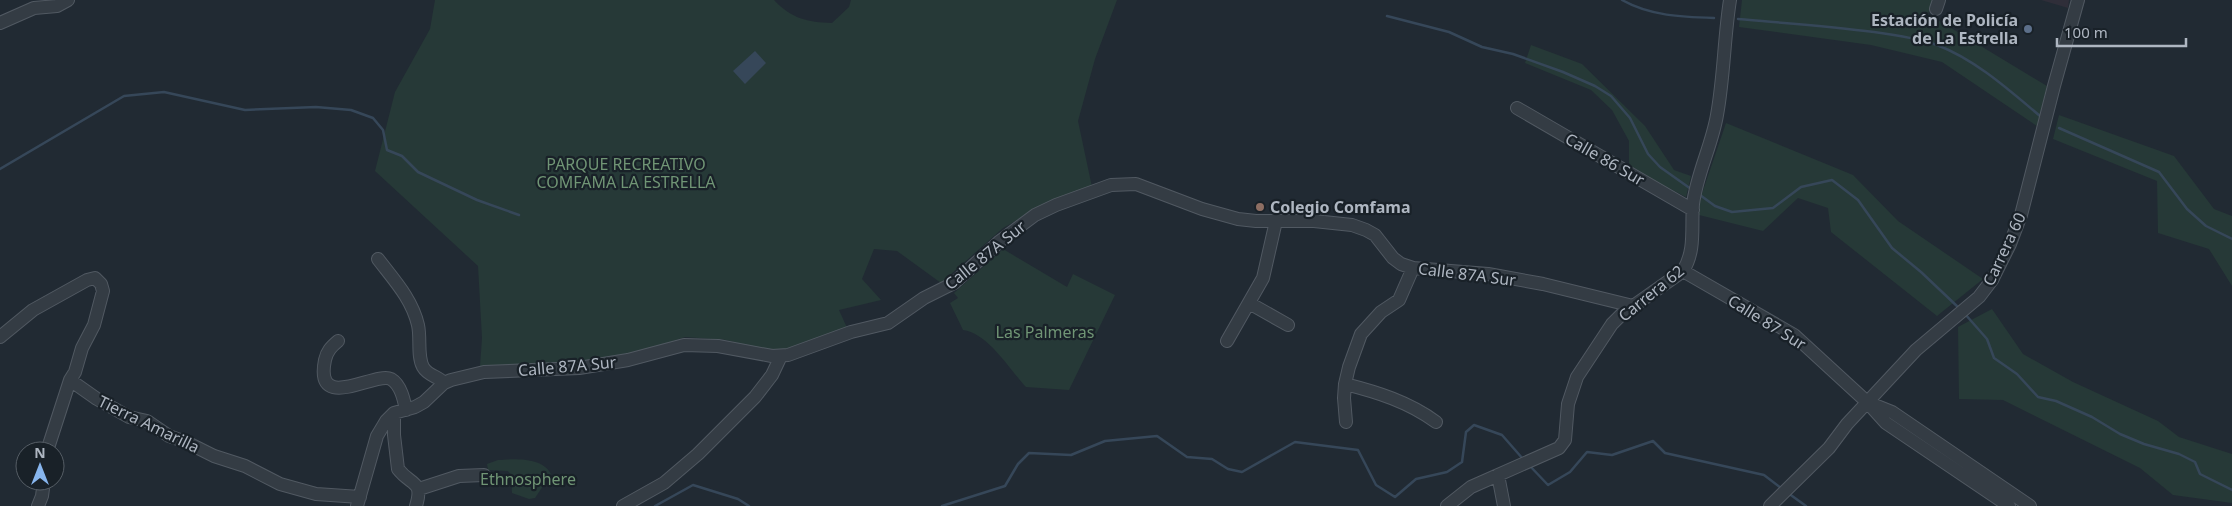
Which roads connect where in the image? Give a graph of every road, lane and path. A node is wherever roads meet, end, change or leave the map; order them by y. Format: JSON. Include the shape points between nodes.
{"nodes":[{"id":1,"x":68,"y":0,"type":"edge"},
{"id":2,"x":1730,"y":0,"type":"edge"},
{"id":3,"x":2078,"y":0,"type":"edge"},
{"id":4,"x":0,"y":23,"type":"edge"},
{"id":5,"x":1516,"y":108,"type":"dead end"},
{"id":6,"x":1694,"y":204,"type":"junction"},
{"id":7,"x":1276,"y":221,"type":"junction"},
{"id":8,"x":378,"y":259,"type":"dead end"},
{"id":9,"x":1413,"y":268,"type":"junction"},
{"id":10,"x":1683,"y":271,"type":"junction"},
{"id":11,"x":1249,"y":303,"type":"junction"},
{"id":12,"x":1633,"y":306,"type":"junction"},
{"id":13,"x":1288,"y":325,"type":"dead end"},
{"id":14,"x":0,"y":337,"type":"edge"},
{"id":15,"x":338,"y":341,"type":"dead end"},
{"id":16,"x":1227,"y":341,"type":"dead end"},
{"id":17,"x":781,"y":356,"type":"junction"},
{"id":18,"x":70,"y":380,"type":"junction"},
{"id":19,"x":444,"y":383,"type":"junction"},
{"id":20,"x":1345,"y":384,"type":"junction"},
{"id":21,"x":1867,"y":402,"type":"junction"},
{"id":22,"x":400,"y":412,"type":"junction"},
{"id":23,"x":1346,"y":422,"type":"dead end"},
{"id":24,"x":1436,"y":422,"type":"dead end"},
{"id":25,"x":50,"y":441,"type":"edge"},
{"id":26,"x":484,"y":475,"type":"dead end"},
{"id":27,"x":1498,"y":476,"type":"junction"},
{"id":28,"x":419,"y":489,"type":"junction"},
{"id":29,"x":43,"y":491,"type":"edge"},
{"id":30,"x":358,"y":502,"type":"edge"},
{"id":31,"x":38,"y":506,"type":"edge"},
{"id":32,"x":416,"y":506,"type":"edge"},
{"id":33,"x":622,"y":506,"type":"edge"},
{"id":34,"x":1447,"y":506,"type":"edge"},
{"id":35,"x":1504,"y":506,"type":"edge"},
{"id":36,"x":1770,"y":506,"type":"edge"},
{"id":37,"x":2009,"y":506,"type":"edge"},
{"id":38,"x":2030,"y":506,"type":"edge"}],
"edges":[{"from":1,"to":4,"type":"street","via":[[57,6],[34,8]]},
{"from":2,"to":6,"type":"street","name":"Carrera 62","via":[[1717,114]]},
{"from":3,"to":21,"type":"street","name":"Carrera 60","via":[[2021,215],[1992,280],[1970,304],[1916,350]]},
{"from":5,"to":6,"type":"street","name":"Calle 86 Sur"},
{"from":6,"to":10,"type":"street","name":"Carrera 62","via":[[1692,248]]},
{"from":7,"to":9,"type":"street","name":"Calle 87A Sur","via":[[1336,222],[1366,230],[1375,235],[1393,258]]},
{"from":7,"to":11,"type":"street","via":[[1266,268]]},
{"from":7,"to":17,"type":"street","name":"Calle 87A Sur","via":[[1238,219],[1136,184],[1111,186],[1035,215],[1000,241],[954,283],[924,298],[888,323]]},
{"from":8,"to":19,"type":"street","via":[[414,312],[424,368]]},
{"from":9,"to":12,"type":"street","name":"Calle 87A Sur","via":[[1488,274]]},
{"from":9,"to":20,"type":"street","via":[[1399,300],[1381,312],[1361,334]]},
{"from":10,"to":12,"type":"street","name":"Carrera 62"},
{"from":10,"to":21,"type":"street","name":"Calle 87 Sur","via":[[1794,335]]},
{"from":11,"to":13,"type":"street"},
{"from":11,"to":16,"type":"street"},
{"from":12,"to":27,"type":"street","name":"Carrera 62","via":[[1612,324],[1577,377],[1568,404],[1566,440],[1559,448]]},
{"from":14,"to":18,"type":"street","via":[[41,306],[95,278],[103,291],[94,324]]},
{"from":15,"to":22,"type":"street","via":[[326,354],[323,369],[324,378],[330,385],[355,387],[384,377],[392,380],[398,387]]},
{"from":17,"to":19,"type":"street","name":"Calle 87A Sur","via":[[718,346],[684,345],[603,364],[484,372]]},
{"from":17,"to":33,"type":"street","via":[[756,397],[698,454],[664,483]]},
{"from":18,"to":25,"type":"street"},
{"from":18,"to":30,"type":"street","name":"Tierra Amarilla","via":[[129,417],[148,421],[169,436],[245,466],[280,484]]},
{"from":19,"to":22,"type":"street","name":"Calle 87A Sur","via":[[424,402]]},
{"from":20,"to":23,"type":"street"},
{"from":20,"to":24,"type":"street","via":[[1400,401]]},
{"from":21,"to":36,"type":"street","name":"Carrera 60","via":[[1829,448]]},
{"from":21,"to":37,"type":"street","name":"Calle 87 Sur","via":[[1886,423]]},
{"from":21,"to":38,"type":"street","name":"Calle 87 Sur","via":[[1892,412]]},
{"from":22,"to":28,"type":"street","via":[[394,434],[398,469]]},
{"from":22,"to":30,"type":"street","via":[[386,421],[377,436]]},
{"from":26,"to":28,"type":"street","via":[[460,476]]},
{"from":27,"to":34,"type":"street","name":"Carrera 62","via":[[1471,487]]},
{"from":27,"to":35,"type":"street"},
{"from":28,"to":32,"type":"street"},
{"from":29,"to":31,"type":"street"}]}
